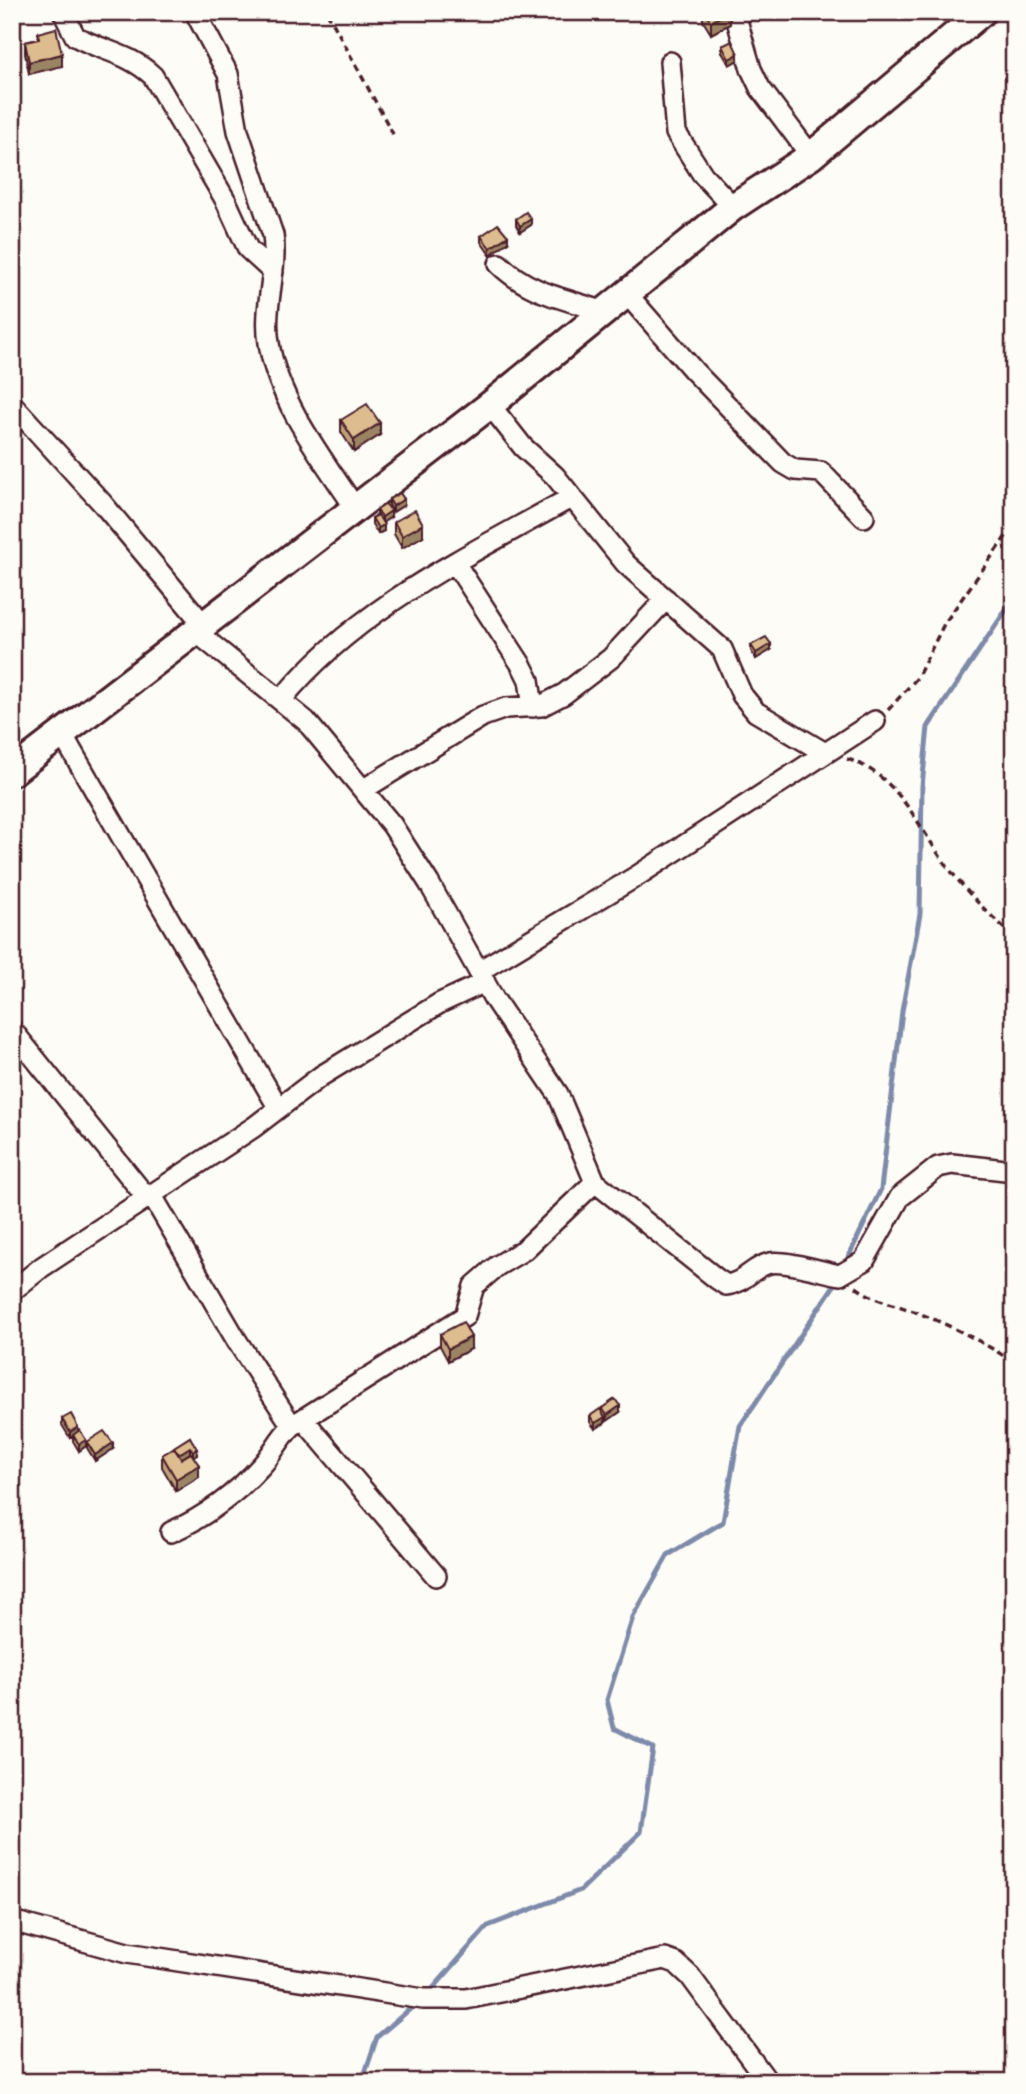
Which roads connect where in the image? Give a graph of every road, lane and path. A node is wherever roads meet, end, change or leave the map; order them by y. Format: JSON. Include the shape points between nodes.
{"nodes":[{"id":1,"x":63,"y":12,"type":"edge"},
{"id":2,"x":195,"y":12,"type":"edge"},
{"id":3,"x":327,"y":12,"type":"edge"},
{"id":4,"x":982,"y":12,"type":"edge"},
{"id":5,"x":736,"y":17,"type":"dead end"},
{"id":6,"x":670,"y":62,"type":"dead end"},
{"id":7,"x":394,"y":136,"type":"dead end"},
{"id":8,"x":811,"y":156,"type":"junction"},
{"id":9,"x":733,"y":207,"type":"junction"},
{"id":10,"x":499,"y":264,"type":"dead end"},
{"id":11,"x":273,"y":272,"type":"junction"},
{"id":12,"x":627,"y":294,"type":"junction"},
{"id":13,"x":605,"y":312,"type":"junction"},
{"id":14,"x":12,"y":404,"type":"edge"},
{"id":15,"x":490,"y":405,"type":"junction"},
{"id":16,"x":572,"y":497,"type":"junction"},
{"id":17,"x":356,"y":509,"type":"junction"},
{"id":18,"x":864,"y":517,"type":"dead end"},
{"id":19,"x":1014,"y":524,"type":"edge"},
{"id":20,"x":455,"y":563,"type":"junction"},
{"id":21,"x":666,"y":599,"type":"junction"},
{"id":22,"x":199,"y":628,"type":"junction"},
{"id":23,"x":282,"y":699,"type":"junction"},
{"id":24,"x":533,"y":707,"type":"junction"},
{"id":25,"x":875,"y":721,"type":"joint"},
{"id":26,"x":62,"y":734,"type":"junction"},
{"id":27,"x":825,"y":753,"type":"junction"},
{"id":28,"x":12,"y":772,"type":"edge"},
{"id":29,"x":364,"y":789,"type":"junction"},
{"id":30,"x":1014,"y":936,"type":"edge"},
{"id":31,"x":482,"y":976,"type":"junction"},
{"id":32,"x":12,"y":1030,"type":"edge"},
{"id":33,"x":278,"y":1107,"type":"junction"},
{"id":34,"x":1014,"y":1171,"type":"edge"},
{"id":35,"x":595,"y":1182,"type":"junction"},
{"id":36,"x":149,"y":1196,"type":"junction"},
{"id":37,"x":840,"y":1275,"type":"junction"},
{"id":38,"x":12,"y":1291,"type":"edge"},
{"id":39,"x":1014,"y":1363,"type":"edge"},
{"id":40,"x":298,"y":1423,"type":"junction"},
{"id":41,"x":171,"y":1532,"type":"dead end"},
{"id":42,"x":436,"y":1576,"type":"dead end"},
{"id":43,"x":12,"y":1921,"type":"edge"},
{"id":44,"x":768,"y":2082,"type":"edge"}],
"edges":[{"from":1,"to":11,"type":"street","via":[[75,36],[116,51],[153,76],[226,201],[248,249]]},
{"from":2,"to":11,"type":"street","via":[[228,74],[238,131],[273,235]]},
{"from":3,"to":7,"type":"path"},
{"from":4,"to":8,"type":"street"},
{"from":5,"to":8,"type":"street","via":[[760,88]]},
{"from":6,"to":9,"type":"street","via":[[676,133]]},
{"from":8,"to":9,"type":"street"},
{"from":9,"to":12,"type":"street"},
{"from":10,"to":13,"type":"street","via":[[534,290]]},
{"from":11,"to":17,"type":"street","via":[[268,292],[269,342],[278,377],[313,444]]},
{"from":12,"to":13,"type":"street"},
{"from":12,"to":18,"type":"street","via":[[783,463],[795,470],[821,472]]},
{"from":13,"to":15,"type":"street"},
{"from":14,"to":22,"type":"street","via":[[103,504]]},
{"from":15,"to":16,"type":"street"},
{"from":15,"to":17,"type":"street"},
{"from":16,"to":20,"type":"street"},
{"from":16,"to":21,"type":"street","via":[[626,564]]},
{"from":17,"to":22,"type":"street"},
{"from":19,"to":25,"type":"path","via":[[944,624],[917,678]]},
{"from":20,"to":23,"type":"street","via":[[344,635],[307,668]]},
{"from":20,"to":24,"type":"street","via":[[522,666]]},
{"from":21,"to":24,"type":"street","via":[[584,681]]},
{"from":21,"to":27,"type":"street","via":[[722,649],[742,695],[755,712]]},
{"from":22,"to":23,"type":"street"},
{"from":22,"to":26,"type":"street"},
{"from":23,"to":29,"type":"street"},
{"from":24,"to":29,"type":"street","via":[[506,708],[484,716]]},
{"from":25,"to":27,"type":"street"},
{"from":26,"to":28,"type":"street"},
{"from":26,"to":33,"type":"street"},
{"from":27,"to":30,"type":"path","via":[[877,773],[921,823],[973,899]]},
{"from":27,"to":31,"type":"street"},
{"from":29,"to":31,"type":"street","via":[[429,883]]},
{"from":31,"to":33,"type":"street"},
{"from":31,"to":35,"type":"street","via":[[558,1094]]},
{"from":32,"to":36,"type":"street"},
{"from":33,"to":36,"type":"street"},
{"from":34,"to":37,"type":"street","via":[[952,1164],[938,1167],[900,1197],[864,1261]]},
{"from":35,"to":37,"type":"street","via":[[726,1285],[742,1282],[771,1263]]},
{"from":35,"to":40,"type":"street","via":[[524,1250],[474,1286],[465,1316]]},
{"from":36,"to":38,"type":"street"},
{"from":36,"to":40,"type":"street","via":[[237,1341]]},
{"from":37,"to":39,"type":"path","via":[[873,1299],[942,1322]]},
{"from":40,"to":41,"type":"street","via":[[275,1442],[264,1464],[213,1511]]},
{"from":40,"to":42,"type":"street"},
{"from":43,"to":44,"type":"street","via":[[127,1952],[423,1999],[477,1998],[665,1959],[690,1976]]}]}
